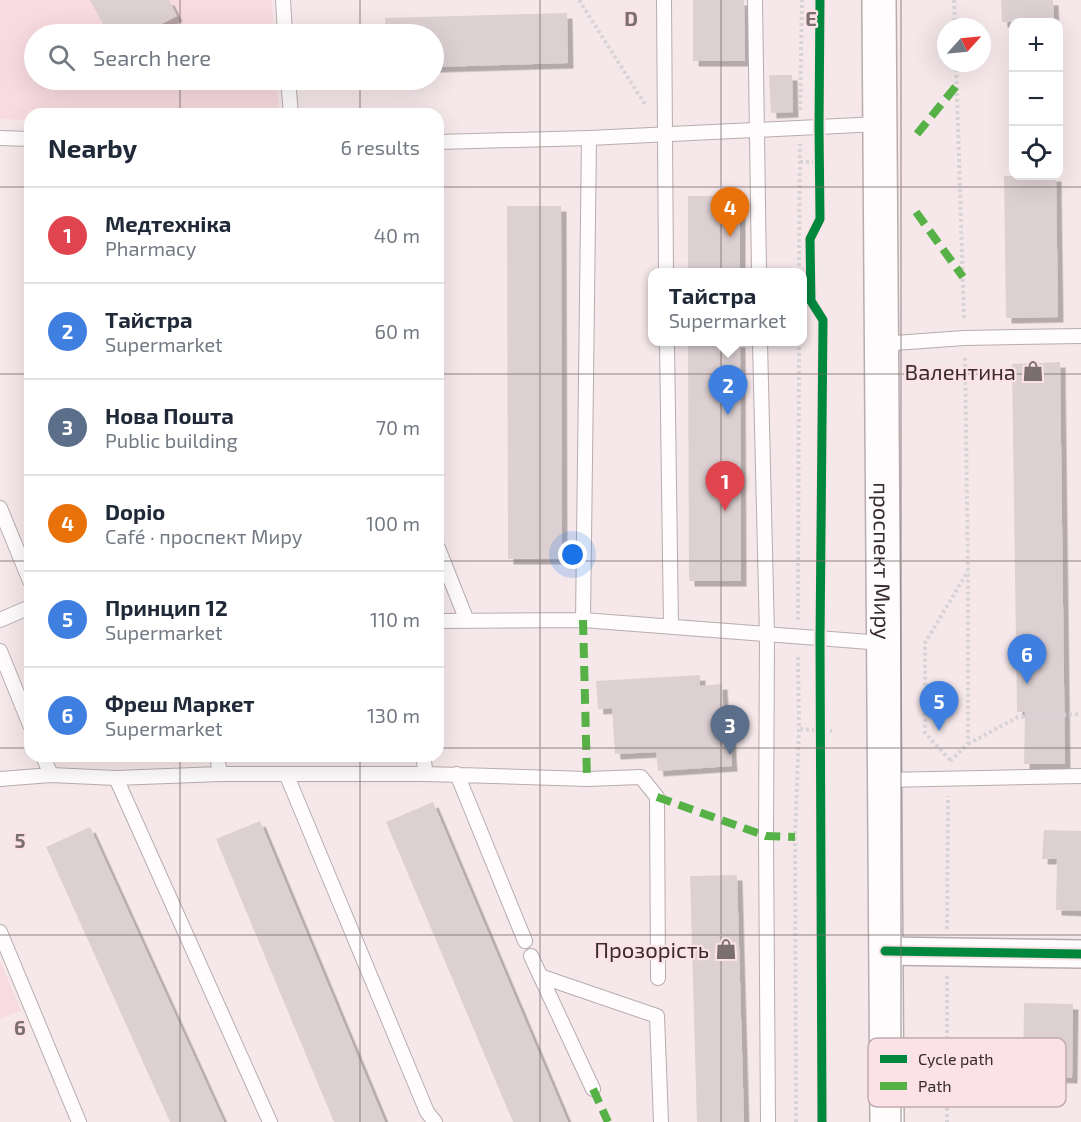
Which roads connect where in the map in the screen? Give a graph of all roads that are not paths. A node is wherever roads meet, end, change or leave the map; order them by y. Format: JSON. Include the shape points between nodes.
{"nodes":[{"id":1,"x":283,"y":0,"type":"edge"},
{"id":2,"x":664,"y":0,"type":"edge"},
{"id":3,"x":755,"y":0,"type":"edge"},
{"id":4,"x":879,"y":0,"type":"edge"},
{"id":5,"x":284,"y":24,"type":"edge"},
{"id":6,"x":289,"y":90,"type":"edge"},
{"id":7,"x":290,"y":108,"type":"edge"},
{"id":8,"x":880,"y":124,"type":"junction"},
{"id":9,"x":756,"y":130,"type":"junction"},
{"id":10,"x":664,"y":134,"type":"junction"},
{"id":11,"x":0,"y":138,"type":"edge"},
{"id":12,"x":589,"y":138,"type":"junction"},
{"id":13,"x":24,"y":139,"type":"edge"},
{"id":14,"x":444,"y":142,"type":"edge"},
{"id":15,"x":666,"y":268,"type":"edge"},
{"id":16,"x":759,"y":268,"type":"edge"},
{"id":17,"x":1081,"y":336,"type":"edge"},
{"id":18,"x":882,"y":344,"type":"junction"},
{"id":19,"x":667,"y":346,"type":"edge"},
{"id":20,"x":760,"y":346,"type":"edge"},
{"id":21,"x":0,"y":508,"type":"edge"},
{"id":22,"x":444,"y":563,"type":"edge"},
{"id":23,"x":24,"y":566,"type":"edge"},
{"id":24,"x":24,"y":610,"type":"edge"},
{"id":25,"x":0,"y":620,"type":"edge"},
{"id":26,"x":583,"y":620,"type":"junction"},
{"id":27,"x":444,"y":621,"type":"edge"},
{"id":28,"x":467,"y":621,"type":"junction"},
{"id":29,"x":671,"y":626,"type":"junction"},
{"id":30,"x":767,"y":635,"type":"junction"},
{"id":31,"x":884,"y":643,"type":"junction"},
{"id":32,"x":0,"y":651,"type":"edge"},
{"id":33,"x":24,"y":710,"type":"edge"},
{"id":34,"x":46,"y":762,"type":"edge"},
{"id":35,"x":218,"y":762,"type":"edge"},
{"id":36,"x":424,"y":762,"type":"edge"},
{"id":37,"x":220,"y":774,"type":"junction"},
{"id":38,"x":426,"y":774,"type":"junction"},
{"id":39,"x":457,"y":774,"type":"junction"},
{"id":40,"x":51,"y":775,"type":"junction"},
{"id":41,"x":286,"y":776,"type":"junction"},
{"id":42,"x":1081,"y":776,"type":"edge"},
{"id":43,"x":116,"y":778,"type":"junction"},
{"id":44,"x":0,"y":780,"type":"edge"},
{"id":45,"x":884,"y":780,"type":"junction"},
{"id":46,"x":0,"y":932,"type":"edge"},
{"id":47,"x":525,"y":941,"type":"dead end"},
{"id":48,"x":885,"y":951,"type":"junction"},
{"id":49,"x":1081,"y":954,"type":"edge"},
{"id":50,"x":531,"y":956,"type":"dead end"},
{"id":51,"x":540,"y":976,"type":"junction"},
{"id":52,"x":658,"y":978,"type":"dead end"},
{"id":53,"x":886,"y":1038,"type":"edge"},
{"id":54,"x":593,"y":1089,"type":"dead end"},
{"id":55,"x":886,"y":1107,"type":"edge"},
{"id":56,"x":80,"y":1122,"type":"edge"},
{"id":57,"x":270,"y":1122,"type":"edge"},
{"id":58,"x":435,"y":1122,"type":"edge"},
{"id":59,"x":661,"y":1122,"type":"edge"},
{"id":60,"x":768,"y":1122,"type":"edge"},
{"id":61,"x":886,"y":1122,"type":"edge"}],
"edges":[{"from":1,"to":5,"type":"lane"},
{"from":2,"to":10,"type":"lane"},
{"from":3,"to":9,"type":"lane"},
{"from":4,"to":8,"type":"main road","name":"проспект Миру"},
{"from":6,"to":7,"type":"lane"},
{"from":8,"to":9,"type":"lane"},
{"from":8,"to":18,"type":"main road","name":"проспект Миру"},
{"from":9,"to":10,"type":"lane"},
{"from":9,"to":16,"type":"lane"},
{"from":10,"to":12,"type":"lane"},
{"from":10,"to":15,"type":"lane"},
{"from":11,"to":13,"type":"lane"},
{"from":12,"to":14,"type":"lane"},
{"from":12,"to":26,"type":"lane"},
{"from":17,"to":18,"type":"lane"},
{"from":18,"to":31,"type":"main road","name":"проспект Миру"},
{"from":19,"to":29,"type":"lane"},
{"from":20,"to":30,"type":"lane"},
{"from":21,"to":23,"type":"lane"},
{"from":22,"to":28,"type":"lane"},
{"from":24,"to":25,"type":"lane"},
{"from":26,"to":28,"type":"lane"},
{"from":26,"to":29,"type":"lane"},
{"from":27,"to":28,"type":"lane"},
{"from":29,"to":30,"type":"lane"},
{"from":30,"to":31,"type":"lane"},
{"from":30,"to":60,"type":"lane"},
{"from":31,"to":45,"type":"main road","name":"проспект Миру"},
{"from":32,"to":33,"type":"lane"},
{"from":34,"to":40,"type":"lane"},
{"from":35,"to":37,"type":"lane"},
{"from":36,"to":38,"type":"lane"},
{"from":37,"to":41,"type":"lane"},
{"from":37,"to":43,"type":"lane"},
{"from":38,"to":39,"type":"lane"},
{"from":38,"to":41,"type":"lane"},
{"from":39,"to":47,"type":"lane"},
{"from":39,"to":52,"type":"lane","via":[[641,777],[657,797]]},
{"from":40,"to":43,"type":"lane"},
{"from":40,"to":44,"type":"lane"},
{"from":41,"to":58,"type":"lane","via":[[427,1112]]},
{"from":42,"to":45,"type":"lane"},
{"from":43,"to":57,"type":"lane"},
{"from":45,"to":48,"type":"main road","name":"проспект Миру"},
{"from":46,"to":56,"type":"lane"},
{"from":48,"to":49,"type":"street"},
{"from":48,"to":53,"type":"main road","name":"проспект Миру"},
{"from":50,"to":51,"type":"lane"},
{"from":51,"to":54,"type":"lane"},
{"from":51,"to":59,"type":"lane","via":[[657,1016]]},
{"from":55,"to":61,"type":"main road","name":"проспект Миру"}]}
